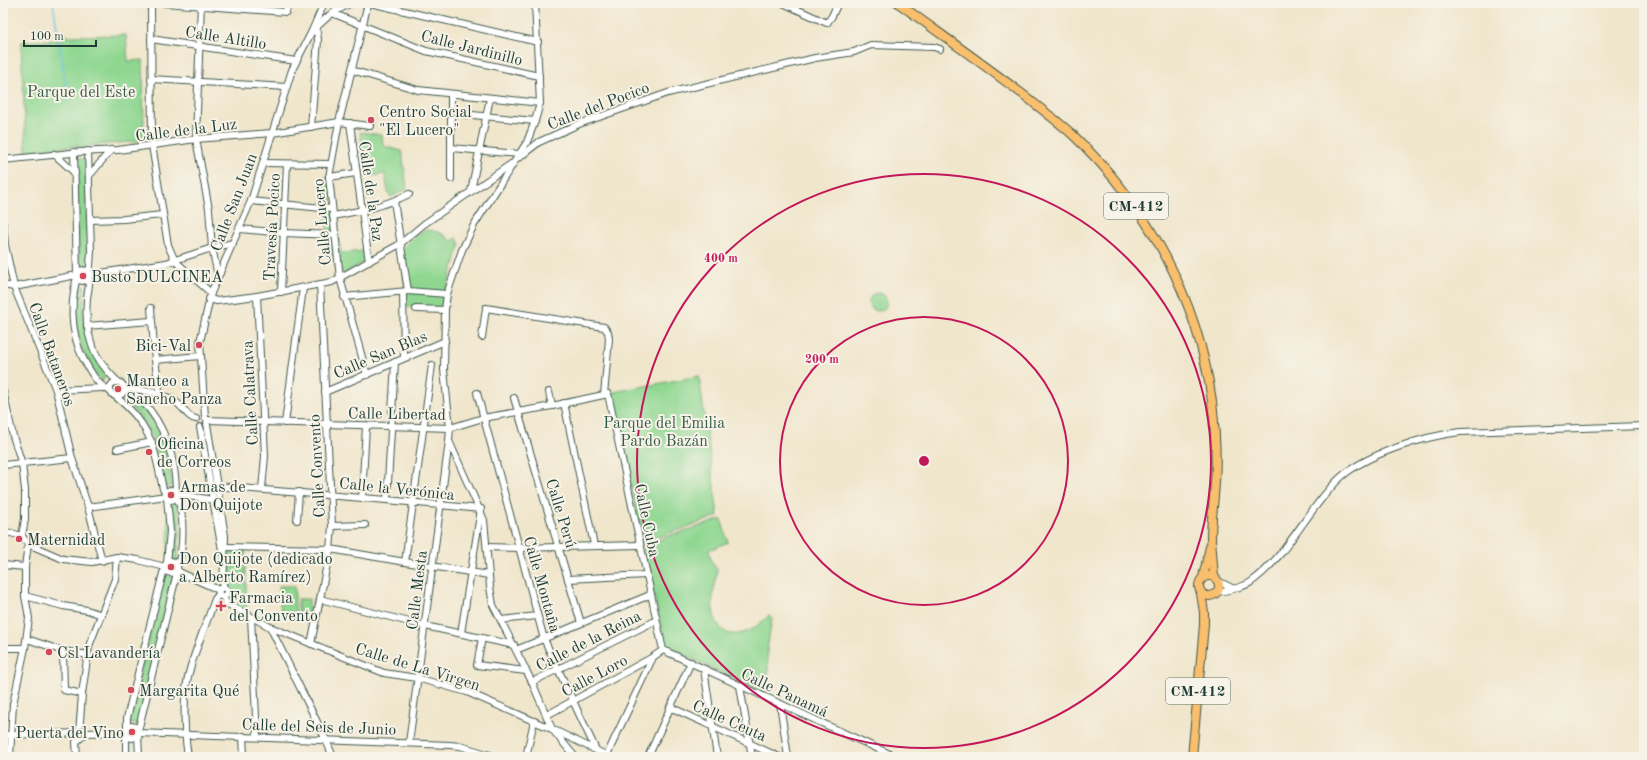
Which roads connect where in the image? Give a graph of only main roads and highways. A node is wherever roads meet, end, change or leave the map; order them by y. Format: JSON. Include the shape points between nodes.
{"nodes":[{"id":1,"x":898,"y":3,"type":"edge"},
{"id":2,"x":1212,"y":539,"type":"junction"},
{"id":3,"x":1203,"y":577,"type":"junction"},
{"id":4,"x":1216,"y":579,"type":"junction"},
{"id":5,"x":1202,"y":594,"type":"junction"},
{"id":6,"x":1215,"y":594,"type":"junction"},
{"id":7,"x":1204,"y":625,"type":"junction"},
{"id":8,"x":1192,"y":757,"type":"edge"}],
"edges":[{"from":1,"to":2,"type":"main road","number":"CM-412","via":[[1071,133],[1120,185],[1155,234],[1176,275],[1191,313],[1209,385],[1214,418],[1215,454]]},
{"from":2,"to":3,"type":"main road","number":"CM-412"},
{"from":2,"to":4,"type":"main road","number":"CM-412"},
{"from":3,"to":4,"type":"main road"},
{"from":3,"to":5,"type":"main road","number":"CM-412","via":[[1198,585]]},
{"from":4,"to":6,"type":"main road","number":"CM-412","via":[[1219,587]]},
{"from":5,"to":6,"type":"main road","via":[[1207,597]]},
{"from":5,"to":7,"type":"main road","number":"CM-412"},
{"from":6,"to":7,"type":"main road","number":"CM-412"},
{"from":7,"to":8,"type":"main road","number":"CM-412"}]}
